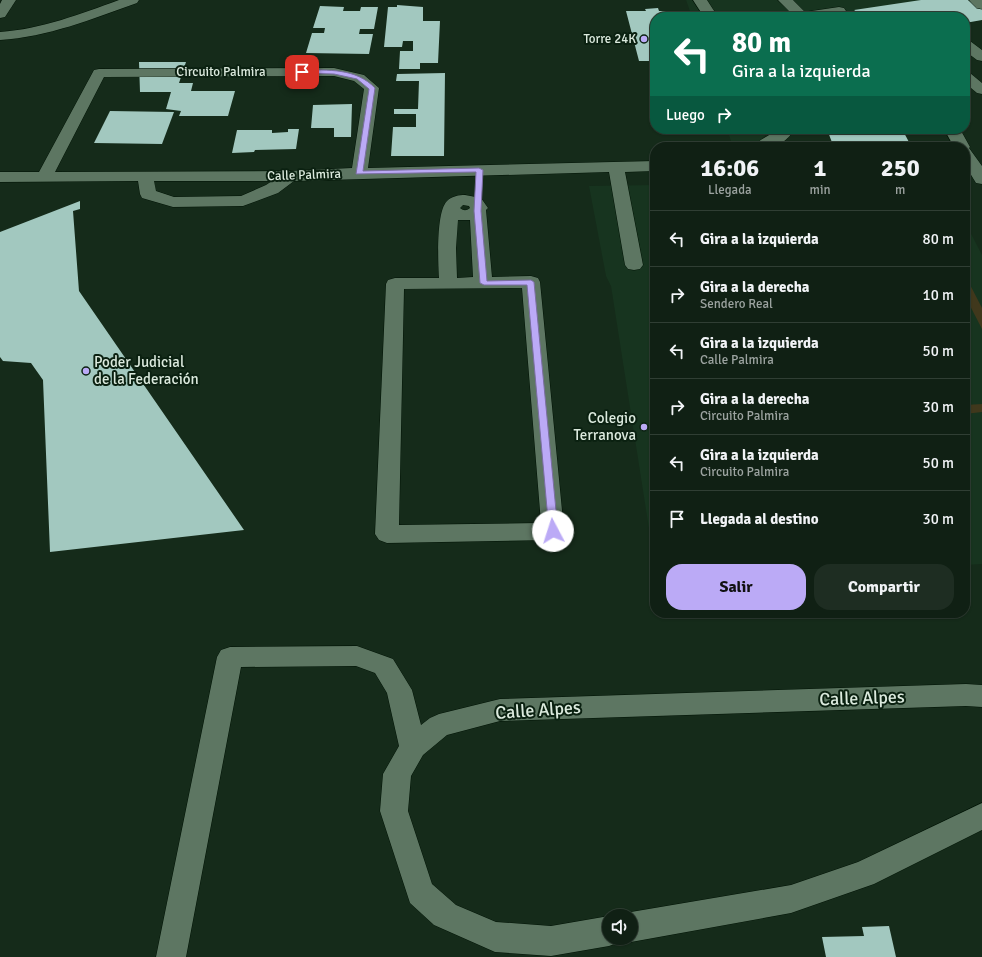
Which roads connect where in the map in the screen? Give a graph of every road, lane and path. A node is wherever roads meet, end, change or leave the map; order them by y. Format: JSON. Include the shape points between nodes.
{"nodes":[{"id":1,"x":9,"y":0,"type":"edge"},
{"id":2,"x":132,"y":0,"type":"edge"},
{"id":3,"x":700,"y":0,"type":"edge"},
{"id":4,"x":785,"y":0,"type":"edge"},
{"id":5,"x":825,"y":0,"type":"edge"},
{"id":6,"x":976,"y":0,"type":"edge"},
{"id":7,"x":982,"y":5,"type":"edge"},
{"id":8,"x":708,"y":12,"type":"edge"},
{"id":9,"x":796,"y":12,"type":"edge"},
{"id":10,"x":840,"y":12,"type":"edge"},
{"id":11,"x":0,"y":14,"type":"edge"},
{"id":12,"x":0,"y":36,"type":"edge"},
{"id":13,"x":970,"y":40,"type":"edge"},
{"id":14,"x":982,"y":57,"type":"edge"},
{"id":15,"x":982,"y":63,"type":"edge"},
{"id":16,"x":970,"y":67,"type":"edge"},
{"id":17,"x":970,"y":80,"type":"edge"},
{"id":18,"x":982,"y":90,"type":"edge"},
{"id":19,"x":970,"y":160,"type":"edge"},
{"id":20,"x":616,"y":166,"type":"junction"},
{"id":21,"x":650,"y":166,"type":"edge"},
{"id":22,"x":479,"y":170,"type":"junction"},
{"id":23,"x":448,"y":172,"type":"junction"},
{"id":24,"x":359,"y":173,"type":"junction"},
{"id":25,"x":970,"y":174,"type":"edge"},
{"id":26,"x":290,"y":176,"type":"junction"},
{"id":27,"x":0,"y":177,"type":"edge"},
{"id":28,"x":145,"y":177,"type":"junction"},
{"id":29,"x":44,"y":178,"type":"junction"},
{"id":30,"x":982,"y":179,"type":"edge"},
{"id":31,"x":452,"y":207,"type":"junction"},
{"id":32,"x":478,"y":208,"type":"junction"},
{"id":33,"x":634,"y":265,"type":"dead end"},
{"id":34,"x":448,"y":283,"type":"junction"},
{"id":35,"x":484,"y":283,"type":"junction"},
{"id":36,"x":982,"y":696,"type":"edge"},
{"id":37,"x":413,"y":746,"type":"junction"},
{"id":38,"x":982,"y":816,"type":"edge"},
{"id":39,"x":638,"y":926,"type":"edge"},
{"id":40,"x":602,"y":932,"type":"edge"},
{"id":41,"x":171,"y":957,"type":"edge"}],
"edges":[{"from":1,"to":11,"type":"street"},
{"from":2,"to":12,"type":"street","via":[[43,30]]},
{"from":3,"to":8,"type":"street"},
{"from":4,"to":9,"type":"street"},
{"from":5,"to":10,"type":"street"},
{"from":6,"to":7,"type":"street"},
{"from":13,"to":14,"type":"street"},
{"from":15,"to":16,"type":"street"},
{"from":17,"to":18,"type":"street"},
{"from":19,"to":30,"type":"street"},
{"from":20,"to":21,"type":"street","name":"Calle Palmira"},
{"from":20,"to":22,"type":"street","name":"Calle Palmira"},
{"from":20,"to":33,"type":"street"},
{"from":22,"to":23,"type":"street","name":"Calle Palmira"},
{"from":22,"to":32,"type":"street"},
{"from":23,"to":24,"type":"street","name":"Calle Palmira"},
{"from":23,"to":31,"type":"street"},
{"from":24,"to":26,"type":"street","name":"Calle Palmira"},
{"from":24,"to":29,"type":"street","name":"Circuito Palmira","via":[[372,88],[359,78],[334,72],[99,73]]},
{"from":25,"to":30,"type":"street"},
{"from":26,"to":28,"type":"street","name":"Calle Palmira"},
{"from":26,"to":28,"type":"street","via":[[272,189],[243,201],[173,202],[148,194]]},
{"from":27,"to":29,"type":"street","name":"Calle Palmira"},
{"from":28,"to":29,"type":"street","name":"Calle Palmira"},
{"from":31,"to":32,"type":"street","via":[[460,200],[465,200],[475,202]]},
{"from":31,"to":34,"type":"street","via":[[447,248]]},
{"from":32,"to":35,"type":"street"},
{"from":34,"to":35,"type":"street"},
{"from":34,"to":35,"type":"street","via":[[395,284],[387,534],[553,531],[531,282]]},
{"from":36,"to":37,"type":"street","name":"Calle Alpes","via":[[500,710],[439,726]]},
{"from":37,"to":40,"type":"street","name":"Calle Alpes","via":[[397,774],[394,811],[420,893],[445,915],[495,937],[551,941]]},
{"from":37,"to":41,"type":"street","via":[[400,699],[400,690],[384,666],[357,656],[230,657]]},
{"from":38,"to":39,"type":"street","via":[[864,874],[791,899]]}]}
